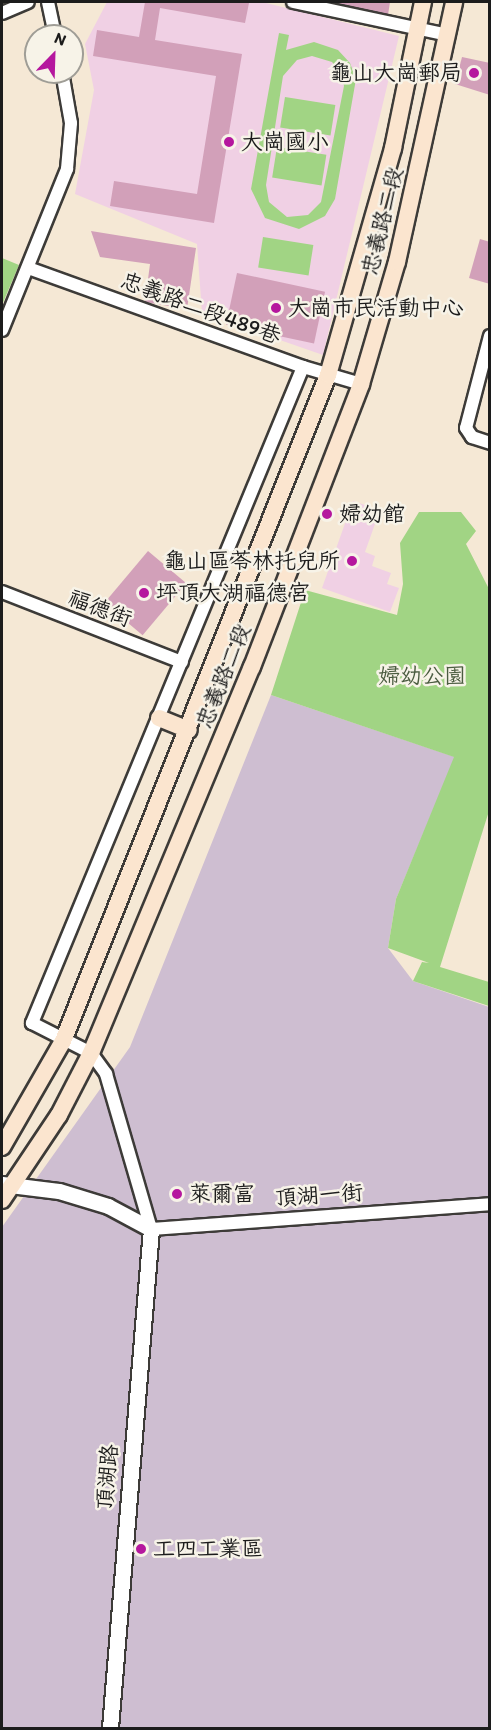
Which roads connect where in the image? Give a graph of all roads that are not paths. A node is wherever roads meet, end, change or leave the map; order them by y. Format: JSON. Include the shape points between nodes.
{"nodes":[{"id":1,"x":28,"y":2,"type":"edge"},
{"id":2,"x":48,"y":2,"type":"edge"},
{"id":3,"x":293,"y":2,"type":"edge"},
{"id":4,"x":423,"y":2,"type":"edge"},
{"id":5,"x":454,"y":2,"type":"edge"},
{"id":6,"x":2,"y":13,"type":"edge"},
{"id":7,"x":53,"y":24,"type":"edge"},
{"id":8,"x":418,"y":29,"type":"junction"},
{"id":9,"x":448,"y":35,"type":"junction"},
{"id":10,"x":64,"y":84,"type":"edge"},
{"id":11,"x":28,"y":268,"type":"junction"},
{"id":12,"x":2,"y":330,"type":"edge"},
{"id":13,"x":489,"y":336,"type":"edge"},
{"id":14,"x":303,"y":367,"type":"junction"},
{"id":15,"x":328,"y":375,"type":"junction"},
{"id":16,"x":361,"y":384,"type":"junction"},
{"id":17,"x":489,"y":443,"type":"edge"},
{"id":18,"x":2,"y":592,"type":"edge"},
{"id":19,"x":182,"y":662,"type":"junction"},
{"id":20,"x":159,"y":718,"type":"junction"},
{"id":21,"x":189,"y":730,"type":"junction"},
{"id":22,"x":63,"y":1041,"type":"junction"},
{"id":23,"x":91,"y":1053,"type":"junction"},
{"id":24,"x":2,"y":1147,"type":"edge"},
{"id":25,"x":7,"y":1185,"type":"edge"},
{"id":26,"x":2,"y":1200,"type":"edge"},
{"id":27,"x":489,"y":1204,"type":"edge"},
{"id":28,"x":151,"y":1229,"type":"junction"},
{"id":29,"x":110,"y":1728,"type":"edge"}],
"edges":[{"from":1,"to":6,"type":"street"},
{"from":2,"to":7,"type":"street"},
{"from":3,"to":8,"type":"street"},
{"from":4,"to":8,"type":"main road","name":"忠義路二段"},
{"from":5,"to":9,"type":"main road","name":"忠義路二段"},
{"from":8,"to":9,"type":"street"},
{"from":8,"to":15,"type":"main road","name":"忠義路二段","via":[[393,148]]},
{"from":9,"to":16,"type":"main road","name":"忠義路二段","via":[[396,262]]},
{"from":10,"to":11,"type":"street","via":[[71,123],[67,169]]},
{"from":11,"to":12,"type":"street"},
{"from":11,"to":14,"type":"street","name":"忠義路二段489巷"},
{"from":13,"to":17,"type":"street","via":[[466,428],[472,437]]},
{"from":14,"to":15,"type":"street","name":"忠義路二段489巷"},
{"from":14,"to":19,"type":"street"},
{"from":15,"to":16,"type":"street","name":"忠義路二段489巷"},
{"from":15,"to":21,"type":"main road","name":"忠義路二段"},
{"from":16,"to":23,"type":"main road","name":"忠義路二段","via":[[252,667]]},
{"from":18,"to":19,"type":"street","name":"福德街"},
{"from":19,"to":20,"type":"street"},
{"from":20,"to":21,"type":"main road"},
{"from":20,"to":22,"type":"street","via":[[32,1023]]},
{"from":21,"to":22,"type":"main road","name":"忠義路二段"},
{"from":22,"to":23,"type":"street"},
{"from":22,"to":24,"type":"main road","name":"忠義路二段"},
{"from":23,"to":25,"type":"main road","name":"忠義路二段","via":[[59,1115]]},
{"from":23,"to":28,"type":"street","name":"頂湖路","via":[[106,1074]]},
{"from":25,"to":26,"type":"main road","name":"忠義路二段"},
{"from":25,"to":28,"type":"street","via":[[59,1191],[108,1206]]},
{"from":27,"to":28,"type":"street","name":"頂湖一街"},
{"from":28,"to":29,"type":"street","name":"頂湖路"}]}
